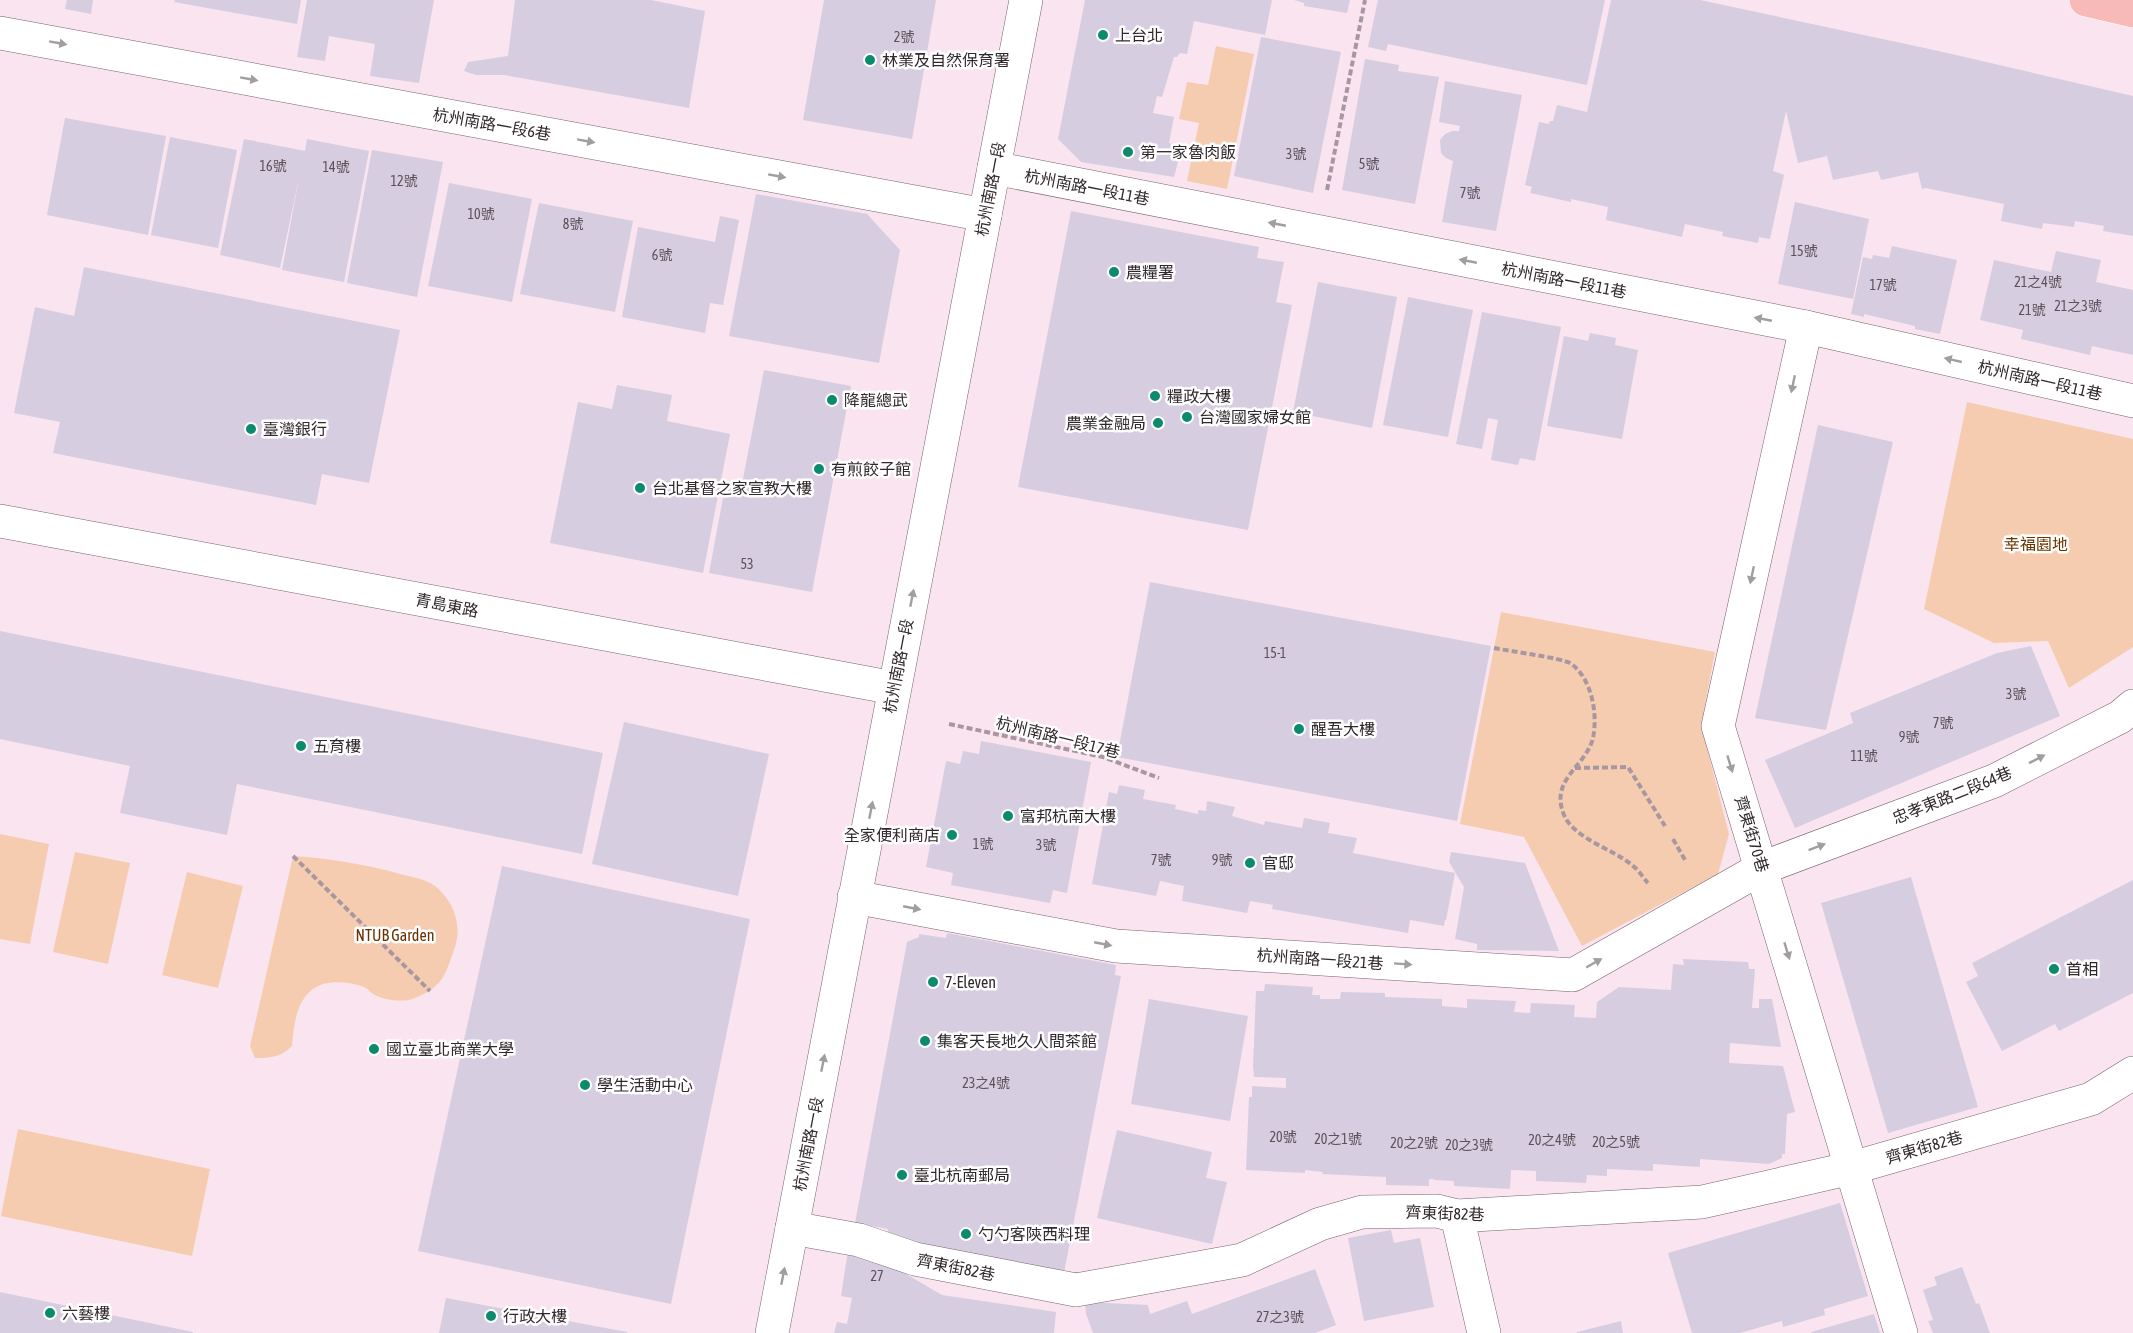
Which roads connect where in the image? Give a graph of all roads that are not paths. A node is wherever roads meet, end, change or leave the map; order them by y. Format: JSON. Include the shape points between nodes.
{"nodes":[{"id":1,"x":1026,"y":0,"type":"edge"},
{"id":2,"x":2086,"y":0,"type":"edge"},
{"id":3,"x":2133,"y":11,"type":"edge"},
{"id":4,"x":0,"y":33,"type":"edge"},
{"id":5,"x":994,"y":168,"type":"junction"},
{"id":6,"x":985,"y":215,"type":"junction"},
{"id":7,"x":1806,"y":327,"type":"junction"},
{"id":8,"x":2133,"y":401,"type":"edge"},
{"id":9,"x":0,"y":520,"type":"edge"},
{"id":10,"x":894,"y":688,"type":"junction"},
{"id":11,"x":2133,"y":706,"type":"edge"},
{"id":12,"x":1762,"y":868,"type":"junction"},
{"id":13,"x":854,"y":897,"type":"junction"},
{"id":14,"x":2133,"y":1073,"type":"edge"},
{"id":15,"x":1852,"y":1168,"type":"junction"},
{"id":16,"x":1457,"y":1216,"type":"junction"},
{"id":17,"x":792,"y":1228,"type":"junction"},
{"id":18,"x":772,"y":1333,"type":"edge"},
{"id":19,"x":1484,"y":1333,"type":"edge"},
{"id":20,"x":1901,"y":1333,"type":"edge"}],
"edges":[{"from":1,"to":5,"type":"street","name":"杭州南路一段"},
{"from":2,"to":3,"type":"main road"},
{"from":4,"to":6,"type":"street","name":"杭州南路一段6巷","one_way":true},
{"from":5,"to":6,"type":"street","name":"杭州南路一段"},
{"from":7,"to":5,"type":"street","name":"杭州南路一段11巷","one_way":true},
{"from":10,"to":6,"type":"street","name":"杭州南路一段","one_way":true},
{"from":8,"to":7,"type":"street","name":"杭州南路一段11巷","one_way":true},
{"from":7,"to":12,"type":"street","name":"齊東街70巷","one_way":true,"via":[[1718,726]]},
{"from":9,"to":10,"type":"street","name":"青島東路"},
{"from":13,"to":10,"type":"street","name":"杭州南路一段","one_way":true},
{"from":12,"to":11,"type":"street","name":"忠孝東路二段64巷","one_way":true,"via":[[1994,781],[2120,717]]},
{"from":13,"to":12,"type":"street","name":"杭州南路一段21巷","one_way":true,"via":[[1116,946],[1573,975]]},
{"from":12,"to":15,"type":"street","name":"齊東街70巷","one_way":true},
{"from":17,"to":13,"type":"street","name":"杭州南路一段","one_way":true},
{"from":14,"to":15,"type":"street","name":"齊東街82巷","via":[[2091,1099]]},
{"from":15,"to":16,"type":"street","name":"齊東街82巷","via":[[1702,1202]]},
{"from":15,"to":20,"type":"street","name":"齊東街70巷"},
{"from":16,"to":17,"type":"street","name":"齊東街82巷","via":[[1437,1211],[1362,1212],[1320,1224],[1242,1260],[1076,1290],[915,1259],[859,1240]]},
{"from":16,"to":19,"type":"street"},
{"from":18,"to":17,"type":"street","name":"杭州南路一段","one_way":true}]}
